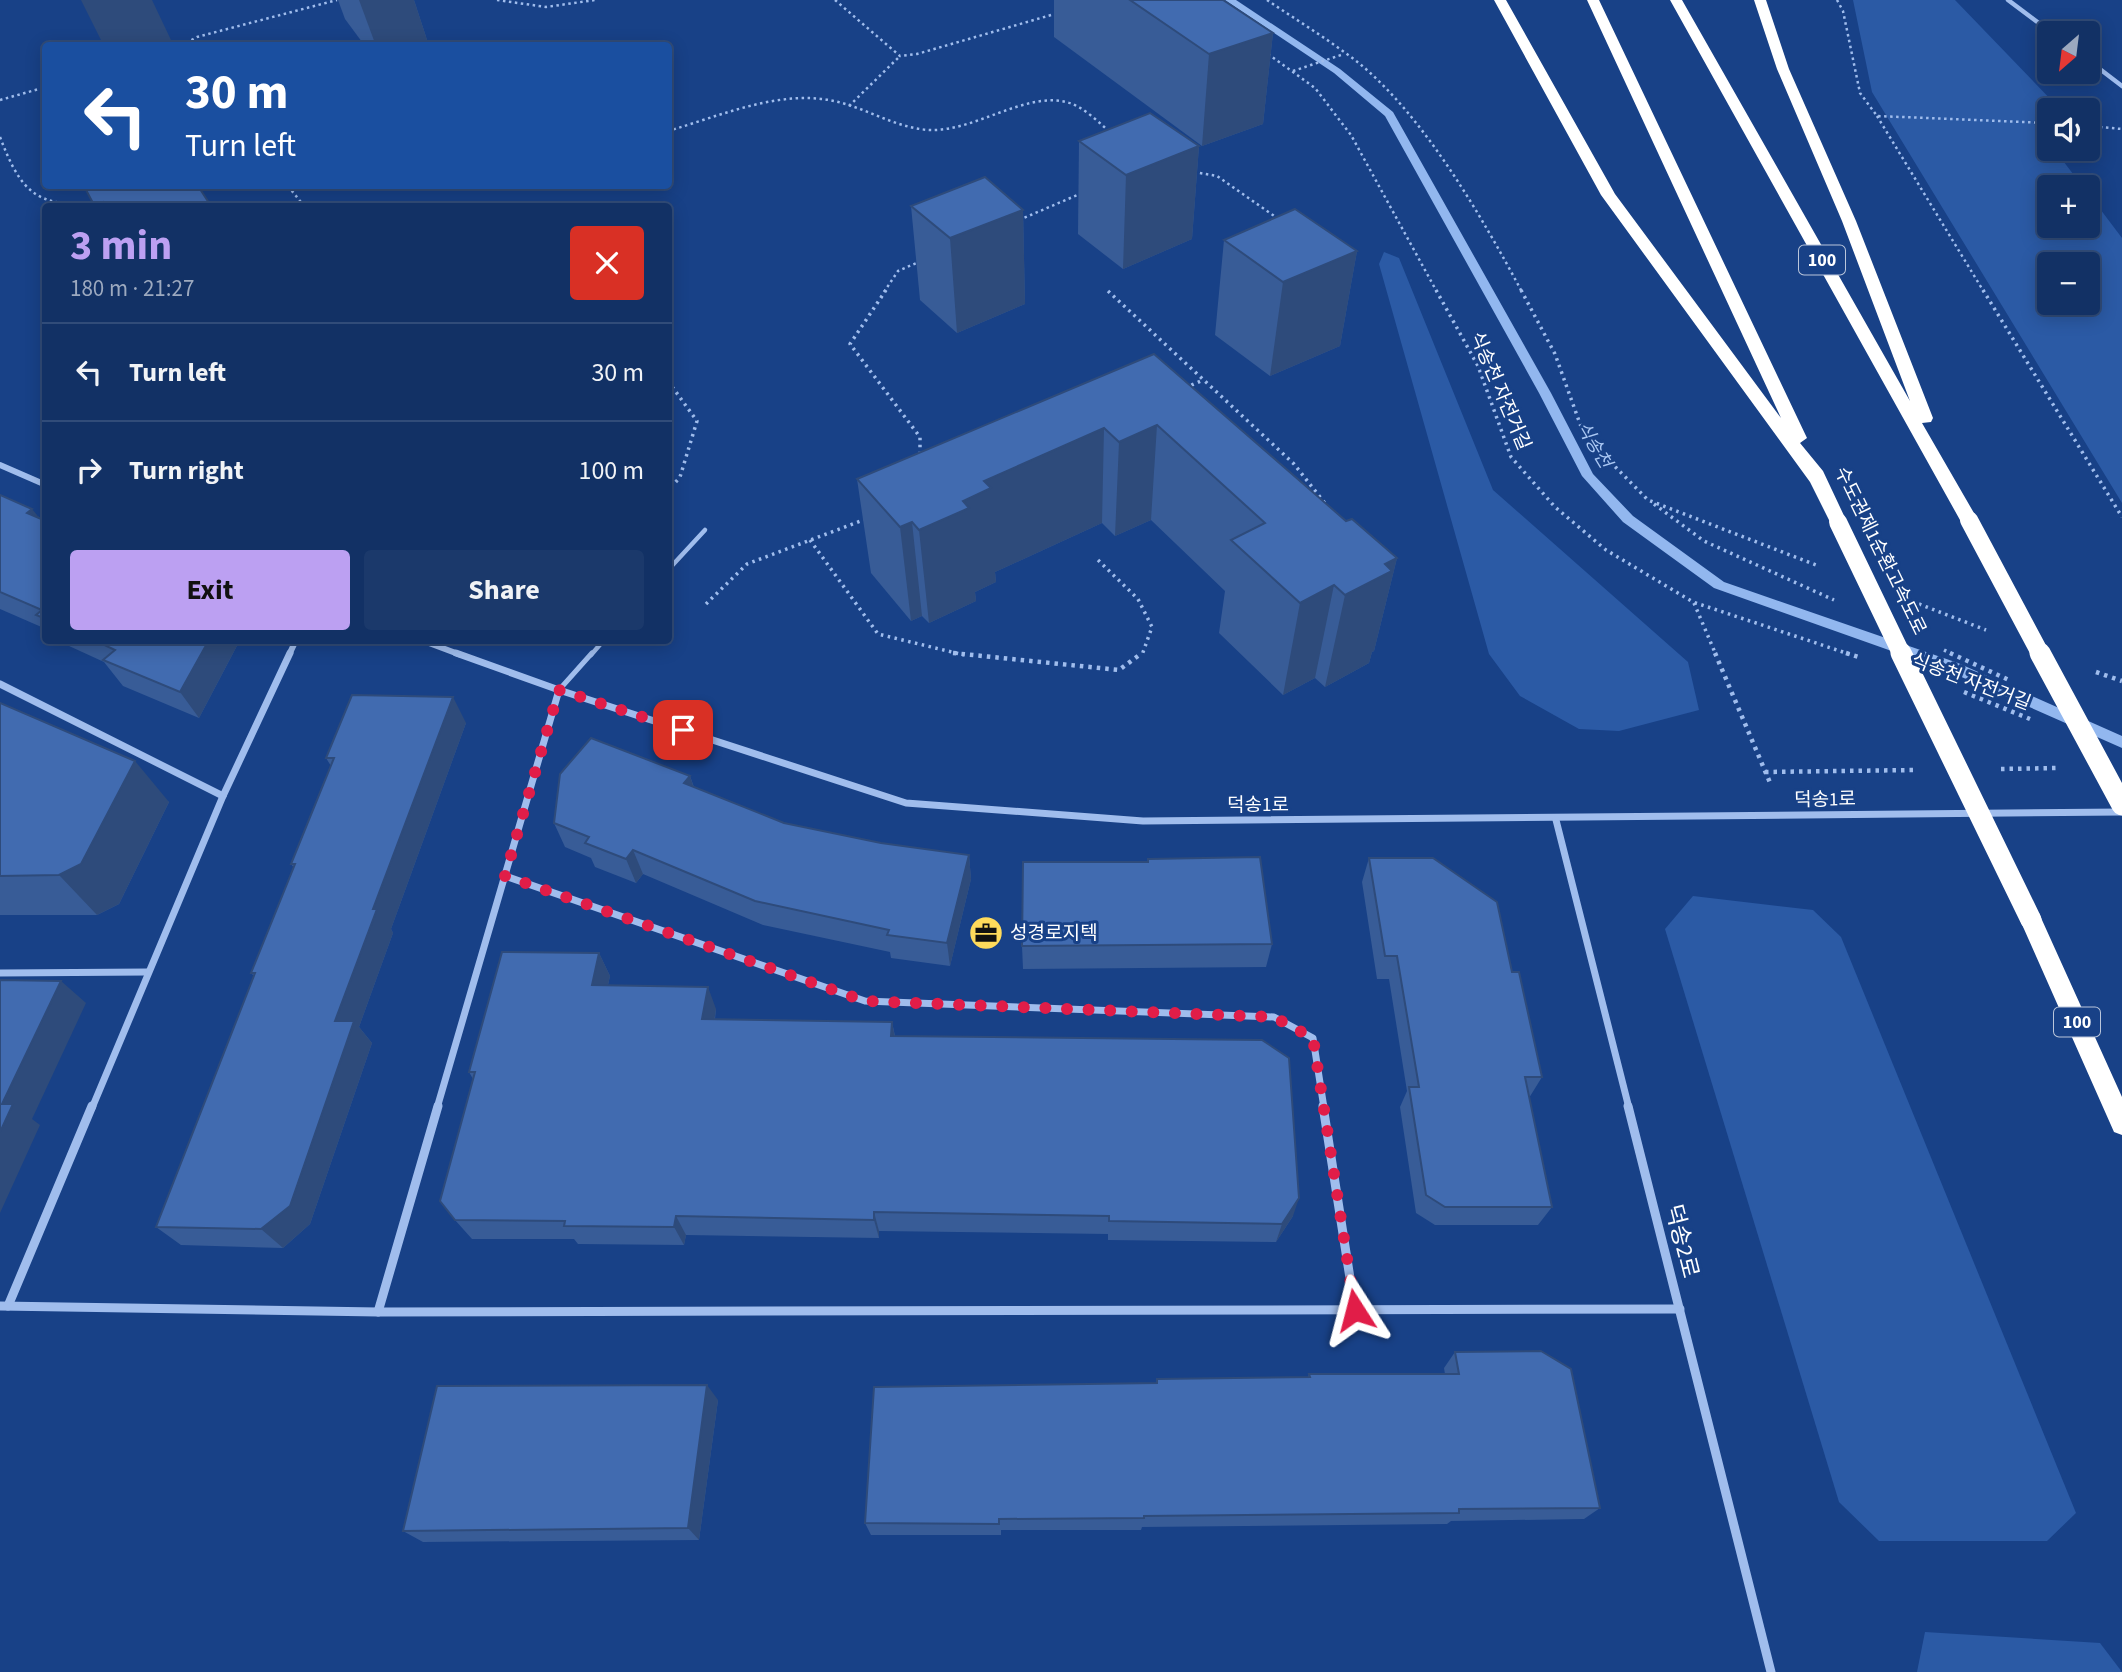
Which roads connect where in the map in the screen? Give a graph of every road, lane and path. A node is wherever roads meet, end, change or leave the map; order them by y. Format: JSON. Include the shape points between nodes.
{"nodes":[{"id":1,"x":337,"y":0,"type":"edge"},
{"id":2,"x":498,"y":0,"type":"edge"},
{"id":3,"x":595,"y":0,"type":"edge"},
{"id":4,"x":835,"y":0,"type":"edge"},
{"id":5,"x":1267,"y":0,"type":"edge"},
{"id":6,"x":1500,"y":0,"type":"edge"},
{"id":7,"x":1592,"y":0,"type":"edge"},
{"id":8,"x":1676,"y":0,"type":"edge"},
{"id":9,"x":1760,"y":0,"type":"edge"},
{"id":10,"x":1837,"y":0,"type":"edge"},
{"id":11,"x":2008,"y":0,"type":"edge"},
{"id":12,"x":1061,"y":12,"type":"dead end"},
{"id":13,"x":2037,"y":22,"type":"edge"},
{"id":14,"x":188,"y":42,"type":"edge"},
{"id":15,"x":1259,"y":47,"type":"dead end"},
{"id":16,"x":1345,"y":54,"type":"junction"},
{"id":17,"x":900,"y":56,"type":"junction"},
{"id":18,"x":2100,"y":69,"type":"edge"},
{"id":19,"x":1292,"y":71,"type":"junction"},
{"id":20,"x":2122,"y":86,"type":"edge"},
{"id":21,"x":42,"y":88,"type":"edge"},
{"id":22,"x":0,"y":100,"type":"edge"},
{"id":23,"x":849,"y":106,"type":"junction"},
{"id":24,"x":1877,"y":116,"type":"junction"},
{"id":25,"x":2037,"y":123,"type":"edge"},
{"id":26,"x":2100,"y":127,"type":"edge"},
{"id":27,"x":2122,"y":129,"type":"edge"},
{"id":28,"x":672,"y":130,"type":"edge"},
{"id":29,"x":0,"y":137,"type":"edge"},
{"id":30,"x":1118,"y":139,"type":"edge"},
{"id":31,"x":1189,"y":171,"type":"dead end"},
{"id":32,"x":199,"y":189,"type":"edge"},
{"id":33,"x":290,"y":189,"type":"edge"},
{"id":34,"x":183,"y":191,"type":"edge"},
{"id":35,"x":1087,"y":191,"type":"edge"},
{"id":36,"x":104,"y":202,"type":"edge"},
{"id":37,"x":53,"y":203,"type":"edge"},
{"id":38,"x":80,"y":203,"type":"edge"},
{"id":39,"x":302,"y":203,"type":"edge"},
{"id":40,"x":1012,"y":223,"type":"dead end"},
{"id":41,"x":1290,"y":227,"type":"edge"},
{"id":42,"x":923,"y":260,"type":"edge"},
{"id":43,"x":1108,"y":290,"type":"dead end"},
{"id":44,"x":1203,"y":380,"type":"junction"},
{"id":45,"x":672,"y":387,"type":"edge"},
{"id":46,"x":1178,"y":390,"type":"edge"},
{"id":47,"x":0,"y":466,"type":"edge"},
{"id":48,"x":920,"y":467,"type":"edge"},
{"id":49,"x":1819,"y":481,"type":"junction"},
{"id":50,"x":42,"y":483,"type":"edge"},
{"id":51,"x":672,"y":486,"type":"edge"},
{"id":52,"x":1951,"y":486,"type":"junction"},
{"id":53,"x":1335,"y":516,"type":"edge"},
{"id":54,"x":2122,"y":517,"type":"edge"},
{"id":55,"x":869,"y":518,"type":"edge"},
{"id":56,"x":705,"y":530,"type":"dead end"},
{"id":57,"x":810,"y":540,"type":"junction"},
{"id":58,"x":1098,"y":560,"type":"dead end"},
{"id":59,"x":672,"y":566,"type":"edge"},
{"id":60,"x":1828,"y":569,"type":"dead end"},
{"id":61,"x":1693,"y":602,"type":"junction"},
{"id":62,"x":706,"y":604,"type":"dead end"},
{"id":63,"x":1918,"y":604,"type":"dead end"},
{"id":64,"x":1996,"y":634,"type":"dead end"},
{"id":65,"x":294,"y":644,"type":"edge"},
{"id":66,"x":432,"y":644,"type":"edge"},
{"id":67,"x":600,"y":644,"type":"edge"},
{"id":68,"x":1875,"y":662,"type":"dead end"},
{"id":69,"x":2086,"y":668,"type":"dead end"},
{"id":70,"x":2122,"y":681,"type":"edge"},
{"id":71,"x":0,"y":684,"type":"edge"},
{"id":72,"x":1952,"y":688,"type":"dead end"},
{"id":73,"x":559,"y":690,"type":"junction"},
{"id":74,"x":2038,"y":723,"type":"dead end"},
{"id":75,"x":1765,"y":772,"type":"junction"},
{"id":76,"x":1786,"y":772,"type":"dead end"},
{"id":77,"x":223,"y":796,"type":"junction"},
{"id":78,"x":2122,"y":805,"type":"edge"},
{"id":79,"x":2122,"y":812,"type":"edge"},
{"id":80,"x":1784,"y":816,"type":"junction"},
{"id":81,"x":1556,"y":820,"type":"junction"},
{"id":82,"x":505,"y":876,"type":"junction"},
{"id":83,"x":148,"y":972,"type":"junction"},
{"id":84,"x":0,"y":973,"type":"edge"},
{"id":85,"x":2122,"y":1124,"type":"edge"},
{"id":86,"x":4,"y":1306,"type":"edge"},
{"id":87,"x":1680,"y":1309,"type":"junction"},
{"id":88,"x":1355,"y":1310,"type":"junction"},
{"id":89,"x":378,"y":1312,"type":"junction"},
{"id":90,"x":1771,"y":1672,"type":"edge"}],
"edges":[{"from":1,"to":14,"type":"path"},
{"from":2,"to":3,"type":"path","via":[[527,7]]},
{"from":4,"to":17,"type":"path"},
{"from":5,"to":16,"type":"path"},
{"from":6,"to":49,"type":"highway","via":[[1608,195]]},
{"from":7,"to":49,"type":"highway","name":"수도권제1순환고속도로","number":"100"},
{"from":8,"to":52,"type":"highway","number":"100"},
{"from":9,"to":52,"type":"highway","via":[[1783,69],[1849,221]]},
{"from":10,"to":24,"type":"path","via":[[1860,93]]},
{"from":11,"to":13,"type":"street"},
{"from":12,"to":17,"type":"path"},
{"from":15,"to":19,"type":"path","name":"식송천 자전거길"},
{"from":16,"to":19,"type":"path"},
{"from":16,"to":60,"type":"path","via":[[1415,123],[1482,217],[1555,354],[1584,435],[1618,472],[1648,500]]},
{"from":17,"to":23,"type":"path"},
{"from":18,"to":20,"type":"street"},
{"from":19,"to":61,"type":"path","name":"식송천 자전거길","via":[[1315,88],[1351,135],[1478,366],[1511,457],[1555,507],[1606,550]]},
{"from":21,"to":22,"type":"path"},
{"from":23,"to":28,"type":"path","via":[[794,98]]},
{"from":23,"to":30,"type":"path","via":[[928,130],[953,130],[1064,101],[1081,108]]},
{"from":24,"to":25,"type":"path"},
{"from":24,"to":54,"type":"path"},
{"from":26,"to":27,"type":"path"},
{"from":29,"to":37,"type":"path","via":[[12,171],[28,193]]},
{"from":31,"to":41,"type":"path","via":[[1217,176]]},
{"from":32,"to":34,"type":"path"},
{"from":33,"to":39,"type":"path"},
{"from":35,"to":40,"type":"path"},
{"from":36,"to":38,"type":"path"},
{"from":42,"to":48,"type":"path","via":[[898,271],[850,344],[920,437]]},
{"from":43,"to":44,"type":"path"},
{"from":44,"to":46,"type":"path"},
{"from":44,"to":53,"type":"path","via":[[1294,464]]},
{"from":45,"to":51,"type":"path","via":[[696,421],[680,477]]},
{"from":47,"to":50,"type":"street"},
{"from":49,"to":85,"type":"highway","name":"수도권제1순환고속도로","number":"100","bridge":true,"via":[[2031,920]]},
{"from":52,"to":78,"type":"highway","number":"100","bridge":true},
{"from":55,"to":57,"type":"path"},
{"from":56,"to":59,"type":"lane"},
{"from":57,"to":58,"type":"path","via":[[878,634],[958,654],[1119,670],[1141,656],[1152,627],[1138,599]]},
{"from":57,"to":62,"type":"path","via":[[747,565]]},
{"from":61,"to":68,"type":"path","name":"식송천 자전거길"},
{"from":61,"to":75,"type":"path"},
{"from":63,"to":64,"type":"path"},
{"from":65,"to":77,"type":"street"},
{"from":66,"to":73,"type":"street","name":"덕송1로"},
{"from":67,"to":73,"type":"lane"},
{"from":69,"to":70,"type":"path"},
{"from":71,"to":77,"type":"street"},
{"from":72,"to":74,"type":"path","name":"식송천 자전거길"},
{"from":73,"to":81,"type":"street","name":"덕송1로","via":[[906,803],[1143,821]]},
{"from":73,"to":82,"type":"street"},
{"from":75,"to":76,"type":"path"},
{"from":75,"to":80,"type":"path"},
{"from":77,"to":83,"type":"street"},
{"from":79,"to":80,"type":"street","name":"덕송1로"},
{"from":80,"to":81,"type":"street","name":"덕송1로"},
{"from":81,"to":87,"type":"street","name":"덕송2로"},
{"from":82,"to":88,"type":"street","via":[[865,1001],[1274,1017],[1313,1038]]},
{"from":82,"to":89,"type":"street"},
{"from":83,"to":84,"type":"street"},
{"from":83,"to":86,"type":"street"},
{"from":86,"to":89,"type":"street"},
{"from":87,"to":88,"type":"street"},
{"from":87,"to":90,"type":"street","name":"덕송2로"},
{"from":88,"to":89,"type":"street"}]}
